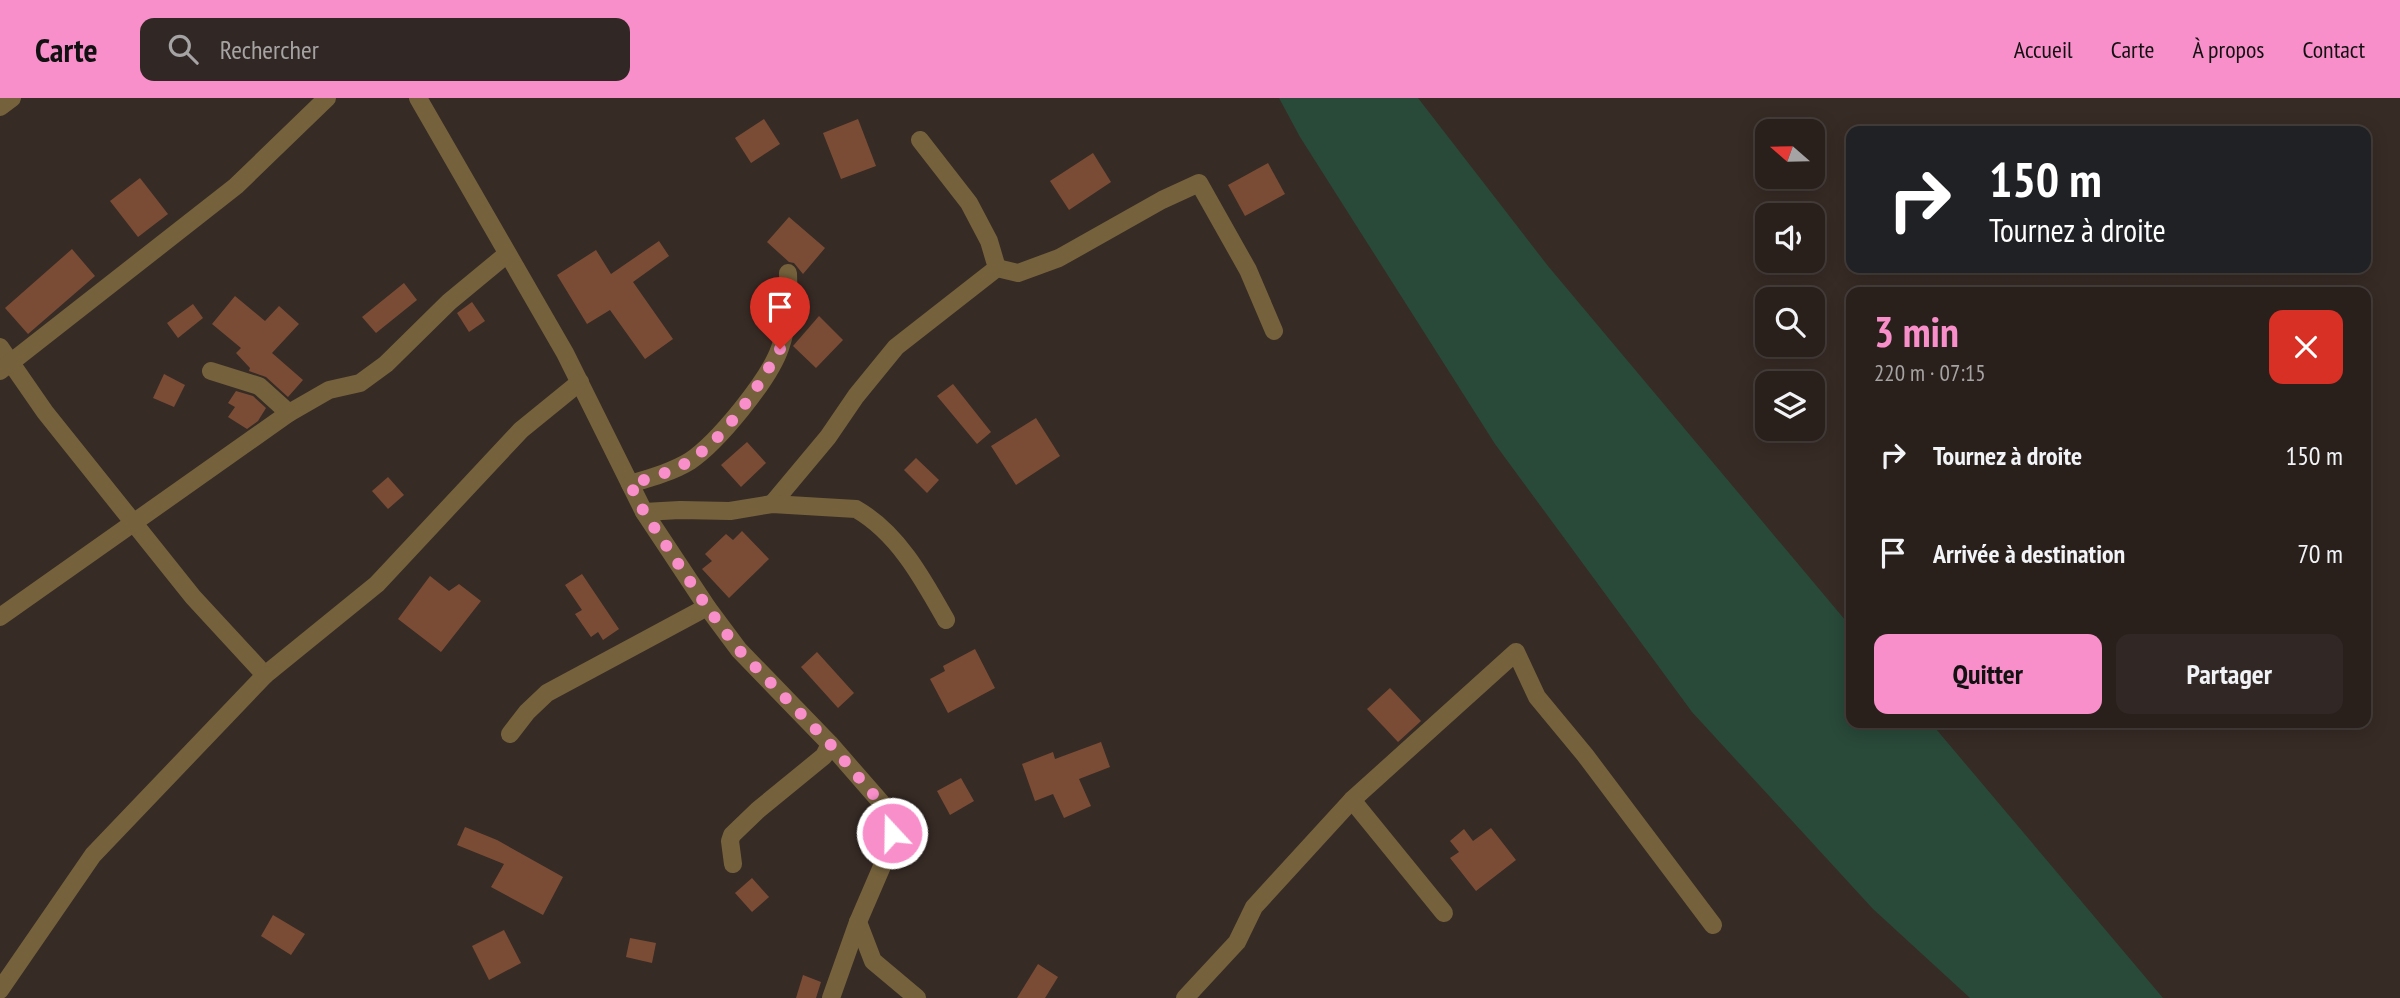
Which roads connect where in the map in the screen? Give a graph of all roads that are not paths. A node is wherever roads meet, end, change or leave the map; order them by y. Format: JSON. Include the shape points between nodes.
{"nodes":[{"id":1,"x":12,"y":98,"type":"edge"},
{"id":2,"x":327,"y":98,"type":"edge"},
{"id":3,"x":418,"y":98,"type":"edge"},
{"id":4,"x":0,"y":107,"type":"edge"},
{"id":5,"x":920,"y":140,"type":"dead end"},
{"id":6,"x":507,"y":254,"type":"junction"},
{"id":7,"x":997,"y":268,"type":"junction"},
{"id":8,"x":788,"y":274,"type":"dead end"},
{"id":9,"x":1275,"y":331,"type":"dead end"},
{"id":10,"x":0,"y":346,"type":"edge"},
{"id":11,"x":6,"y":366,"type":"edge"},
{"id":12,"x":211,"y":371,"type":"dead end"},
{"id":13,"x":580,"y":382,"type":"junction"},
{"id":14,"x":289,"y":413,"type":"junction"},
{"id":15,"x":630,"y":484,"type":"junction"},
{"id":16,"x":772,"y":505,"type":"junction"},
{"id":17,"x":644,"y":512,"type":"junction"},
{"id":18,"x":133,"y":522,"type":"junction"},
{"id":19,"x":707,"y":607,"type":"junction"},
{"id":20,"x":0,"y":617,"type":"edge"},
{"id":21,"x":946,"y":620,"type":"dead end"},
{"id":22,"x":265,"y":675,"type":"junction"},
{"id":23,"x":510,"y":734,"type":"dead end"},
{"id":24,"x":830,"y":744,"type":"junction"},
{"id":25,"x":1352,"y":800,"type":"junction"},
{"id":26,"x":733,"y":864,"type":"dead end"},
{"id":27,"x":1444,"y":913,"type":"dead end"},
{"id":28,"x":858,"y":922,"type":"junction"},
{"id":29,"x":1713,"y":925,"type":"dead end"},
{"id":30,"x":873,"y":961,"type":"junction"},
{"id":31,"x":842,"y":967,"type":"junction"},
{"id":32,"x":0,"y":990,"type":"edge"},
{"id":33,"x":831,"y":998,"type":"edge"},
{"id":34,"x":917,"y":998,"type":"edge"},
{"id":35,"x":1185,"y":998,"type":"edge"}],
"edges":[{"from":1,"to":4,"type":"street"},
{"from":2,"to":11,"type":"street","via":[[236,186]]},
{"from":3,"to":6,"type":"street"},
{"from":5,"to":7,"type":"street","via":[[969,203]]},
{"from":6,"to":13,"type":"street"},
{"from":6,"to":14,"type":"street","via":[[360,383],[328,390]]},
{"from":7,"to":9,"type":"street","via":[[1018,273],[1059,258],[1199,183],[1248,270]]},
{"from":7,"to":16,"type":"street","via":[[896,347]]},
{"from":8,"to":15,"type":"street","via":[[790,305],[780,349],[754,392],[716,439],[690,461]]},
{"from":10,"to":11,"type":"street"},
{"from":11,"to":18,"type":"street"},
{"from":12,"to":14,"type":"street","via":[[259,386]]},
{"from":13,"to":15,"type":"street"},
{"from":13,"to":22,"type":"street","via":[[521,429],[377,584]]},
{"from":14,"to":18,"type":"street"},
{"from":15,"to":17,"type":"street"},
{"from":16,"to":17,"type":"street","via":[[730,511]]},
{"from":16,"to":21,"type":"street","via":[[846,507],[868,516],[910,561]]},
{"from":17,"to":19,"type":"street"},
{"from":18,"to":20,"type":"street"},
{"from":18,"to":22,"type":"street","via":[[193,597]]},
{"from":19,"to":23,"type":"street","via":[[547,693]]},
{"from":19,"to":24,"type":"street","via":[[738,649]]},
{"from":22,"to":32,"type":"street","via":[[93,855]]},
{"from":24,"to":26,"type":"street","via":[[824,756],[732,835]]},
{"from":24,"to":28,"type":"street","via":[[891,815],[886,858]]},
{"from":25,"to":27,"type":"street"},
{"from":25,"to":29,"type":"street","via":[[1516,652],[1537,697]]},
{"from":25,"to":35,"type":"street","via":[[1254,907],[1237,942]]},
{"from":28,"to":30,"type":"street"},
{"from":28,"to":31,"type":"street"},
{"from":30,"to":31,"type":"street"},
{"from":30,"to":34,"type":"street"},
{"from":31,"to":33,"type":"street"}]}
